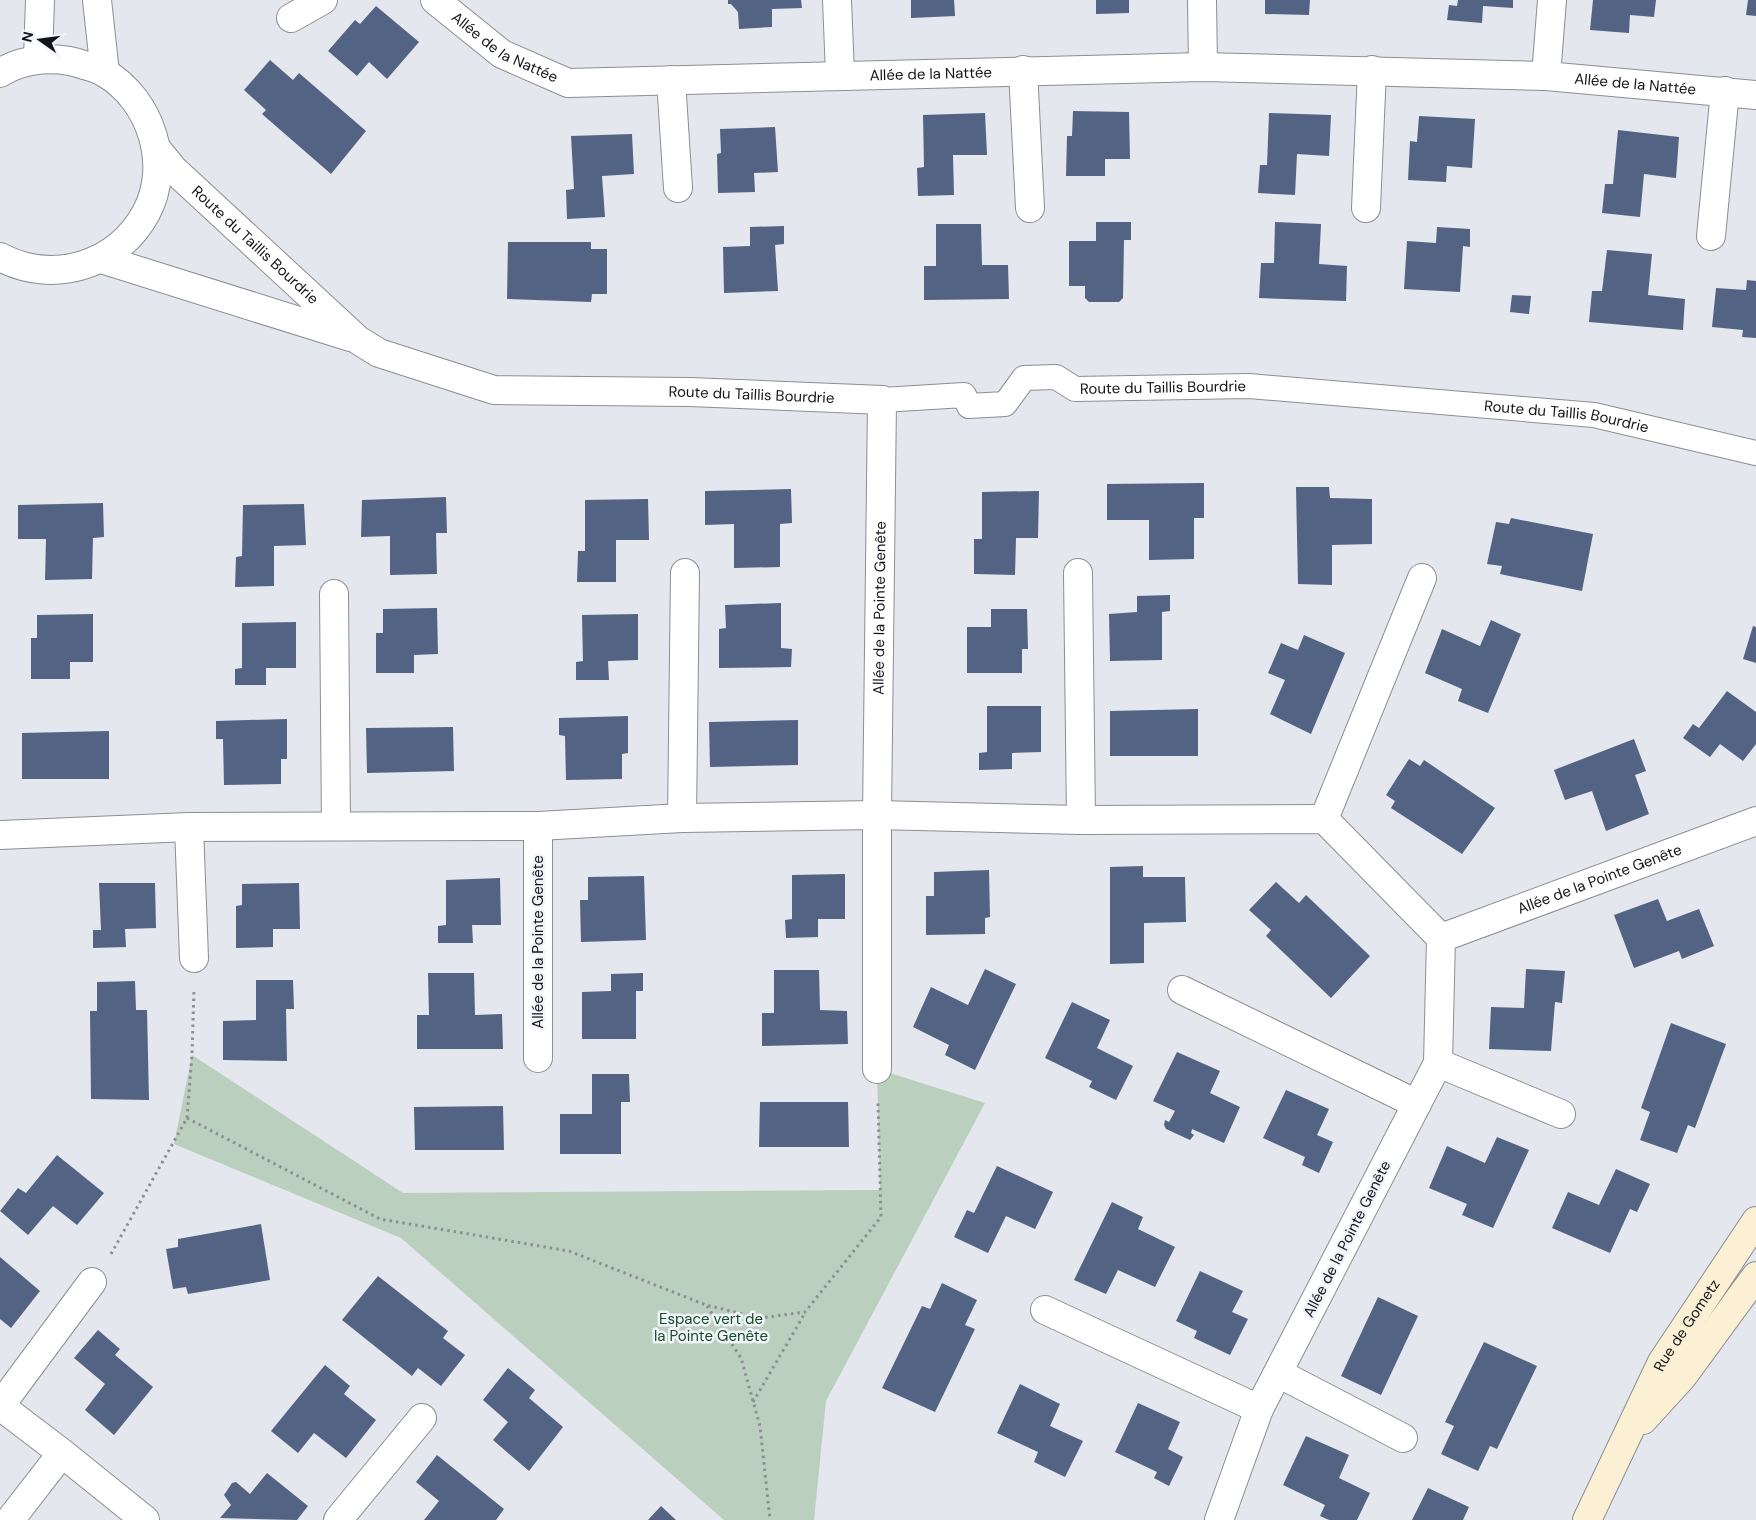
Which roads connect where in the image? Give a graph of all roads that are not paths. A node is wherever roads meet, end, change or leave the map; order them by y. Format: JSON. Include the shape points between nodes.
{"nodes":[{"id":1,"x":40,"y":0,"type":"edge"},
{"id":2,"x":97,"y":0,"type":"edge"},
{"id":3,"x":323,"y":0,"type":"edge"},
{"id":4,"x":435,"y":0,"type":"edge"},
{"id":5,"x":837,"y":0,"type":"edge"},
{"id":6,"x":1202,"y":0,"type":"edge"},
{"id":7,"x":1552,"y":0,"type":"edge"},
{"id":8,"x":290,"y":18,"type":"dead end"},
{"id":9,"x":38,"y":59,"type":"junction"},
{"id":10,"x":1202,"y":66,"type":"junction"},
{"id":11,"x":1023,"y":70,"type":"junction"},
{"id":12,"x":1372,"y":70,"type":"junction"},
{"id":13,"x":0,"y":73,"type":"edge"},
{"id":14,"x":105,"y":73,"type":"junction"},
{"id":15,"x":840,"y":74,"type":"junction"},
{"id":16,"x":1546,"y":76,"type":"junction"},
{"id":17,"x":671,"y":80,"type":"junction"},
{"id":18,"x":1725,"y":91,"type":"junction"},
{"id":19,"x":1756,"y":94,"type":"edge"},
{"id":20,"x":156,"y":148,"type":"junction"},
{"id":21,"x":678,"y":188,"type":"dead end"},
{"id":22,"x":1030,"y":208,"type":"dead end"},
{"id":23,"x":1366,"y":208,"type":"dead end"},
{"id":24,"x":1711,"y":236,"type":"dead end"},
{"id":25,"x":0,"y":257,"type":"edge"},
{"id":26,"x":102,"y":258,"type":"junction"},
{"id":27,"x":358,"y":340,"type":"junction"},
{"id":28,"x":882,"y":400,"type":"junction"},
{"id":29,"x":1756,"y":453,"type":"edge"},
{"id":30,"x":686,"y":573,"type":"dead end"},
{"id":31,"x":1078,"y":573,"type":"dead end"},
{"id":32,"x":1422,"y":578,"type":"dead end"},
{"id":33,"x":334,"y":594,"type":"dead end"},
{"id":34,"x":877,"y":815,"type":"junction"},
{"id":35,"x":682,"y":818,"type":"junction"},
{"id":36,"x":1324,"y":819,"type":"junction"},
{"id":37,"x":1082,"y":820,"type":"junction"},
{"id":38,"x":1756,"y":820,"type":"edge"},
{"id":39,"x":336,"y":826,"type":"junction"},
{"id":40,"x":538,"y":826,"type":"junction"},
{"id":41,"x":189,"y":827,"type":"junction"},
{"id":42,"x":0,"y":835,"type":"edge"},
{"id":43,"x":1441,"y":938,"type":"junction"},
{"id":44,"x":194,"y":958,"type":"road end"},
{"id":45,"x":1182,"y":990,"type":"dead end"},
{"id":46,"x":538,"y":1058,"type":"dead end"},
{"id":47,"x":1438,"y":1063,"type":"junction"},
{"id":48,"x":877,"y":1069,"type":"road end"},
{"id":49,"x":1417,"y":1104,"type":"junction"},
{"id":50,"x":1561,"y":1114,"type":"dead end"},
{"id":51,"x":1756,"y":1220,"type":"edge"},
{"id":52,"x":1756,"y":1276,"type":"edge"},
{"id":53,"x":92,"y":1282,"type":"road end"},
{"id":54,"x":1045,"y":1310,"type":"dead end"},
{"id":55,"x":1278,"y":1373,"type":"junction"},
{"id":56,"x":0,"y":1406,"type":"edge"},
{"id":57,"x":1259,"y":1409,"type":"junction"},
{"id":58,"x":422,"y":1418,"type":"dead end"},
{"id":59,"x":1626,"y":1437,"type":"junction"},
{"id":60,"x":1403,"y":1438,"type":"dead end"},
{"id":61,"x":62,"y":1453,"type":"junction"},
{"id":62,"x":10,"y":1520,"type":"edge"},
{"id":63,"x":144,"y":1520,"type":"edge"},
{"id":64,"x":338,"y":1520,"type":"edge"},
{"id":65,"x":1219,"y":1520,"type":"edge"},
{"id":66,"x":1587,"y":1520,"type":"edge"}],
"edges":[{"from":1,"to":9,"type":"street"},
{"from":2,"to":14,"type":"street"},
{"from":3,"to":8,"type":"street"},
{"from":4,"to":17,"type":"street","name":"Allée de la Nattée","via":[[502,54],[568,82]]},
{"from":5,"to":15,"type":"street"},
{"from":6,"to":10,"type":"street"},
{"from":7,"to":16,"type":"street"},
{"from":9,"to":13,"type":"street"},
{"from":9,"to":14,"type":"street","via":[[73,61]]},
{"from":10,"to":11,"type":"street","name":"Allée de la Nattée"},
{"from":10,"to":12,"type":"street","name":"Allée de la Nattée"},
{"from":11,"to":15,"type":"street","name":"Allée de la Nattée"},
{"from":11,"to":22,"type":"street"},
{"from":12,"to":16,"type":"street","name":"Allée de la Nattée"},
{"from":12,"to":23,"type":"street"},
{"from":14,"to":20,"type":"street","via":[[129,92],[147,118]]},
{"from":15,"to":17,"type":"street","name":"Allée de la Nattée"},
{"from":16,"to":18,"type":"street","name":"Allée de la Nattée"},
{"from":17,"to":21,"type":"street"},
{"from":18,"to":19,"type":"street","name":"Allée de la Nattée"},
{"from":18,"to":24,"type":"street"},
{"from":20,"to":26,"type":"street","via":[[156,181],[147,212],[128,238]]},
{"from":20,"to":27,"type":"street","name":"Route du Taillis Bourdrie","via":[[173,170]]},
{"from":25,"to":26,"type":"street","via":[[16,265],[45,271],[74,269]]},
{"from":26,"to":27,"type":"street","name":"Route du Taillis Bourdrie"},
{"from":27,"to":28,"type":"street","name":"Route du Taillis Bourdrie","via":[[379,353],[494,390],[690,392]]},
{"from":28,"to":29,"type":"street","name":"Route du Taillis Bourdrie","via":[[964,395],[970,406],[1005,404],[1024,378],[1056,377],[1075,389],[1249,386],[1594,415]]},
{"from":28,"to":34,"type":"street","name":"Allée de la Pointe Genête"},
{"from":30,"to":35,"type":"street"},
{"from":31,"to":37,"type":"street"},
{"from":32,"to":36,"type":"street"},
{"from":33,"to":39,"type":"street"},
{"from":34,"to":35,"type":"street"},
{"from":34,"to":37,"type":"street"},
{"from":34,"to":48,"type":"street","name":"Allée de la Pointe Genête"},
{"from":35,"to":40,"type":"street"},
{"from":36,"to":37,"type":"street"},
{"from":36,"to":43,"type":"street"},
{"from":38,"to":43,"type":"street","name":"Allée de la Pointe Genête"},
{"from":39,"to":40,"type":"street"},
{"from":39,"to":41,"type":"street"},
{"from":40,"to":46,"type":"street","name":"Allée de la Pointe Genête"},
{"from":41,"to":42,"type":"street"},
{"from":41,"to":44,"type":"street"},
{"from":43,"to":47,"type":"street","name":"Allée de la Pointe Genête"},
{"from":45,"to":49,"type":"street"},
{"from":47,"to":49,"type":"street","name":"Allée de la Pointe Genête"},
{"from":47,"to":50,"type":"street"},
{"from":49,"to":55,"type":"street","name":"Allée de la Pointe Genête"},
{"from":51,"to":59,"type":"main road","name":"Rue de Gometz","via":[[1662,1362]]},
{"from":52,"to":59,"type":"main road","name":"Rue de Gometz","via":[[1684,1376]]},
{"from":53,"to":56,"type":"street"},
{"from":54,"to":57,"type":"street"},
{"from":55,"to":57,"type":"street","name":"Allée de la Pointe Genête"},
{"from":55,"to":60,"type":"street"},
{"from":56,"to":61,"type":"street"},
{"from":57,"to":65,"type":"street","name":"Allée de la Pointe Genête"},
{"from":58,"to":64,"type":"street"},
{"from":59,"to":66,"type":"main road","name":"Rue de Gometz"},
{"from":61,"to":62,"type":"street"},
{"from":61,"to":63,"type":"street"}]}
